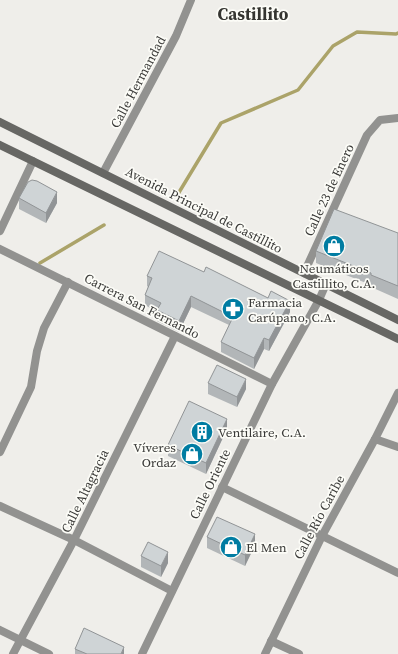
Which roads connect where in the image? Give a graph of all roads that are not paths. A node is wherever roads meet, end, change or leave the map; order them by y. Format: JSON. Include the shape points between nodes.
{"nodes":[{"id":1,"x":191,"y":0,"type":"edge"},
{"id":2,"x":398,"y":118,"type":"edge"},
{"id":3,"x":0,"y":122,"type":"edge"},
{"id":4,"x":0,"y":145,"type":"edge"},
{"id":5,"x":33,"y":161,"type":"junction"},
{"id":6,"x":103,"y":173,"type":"junction"},
{"id":7,"x":0,"y":231,"type":"edge"},
{"id":8,"x":0,"y":249,"type":"edge"},
{"id":9,"x":304,"y":273,"type":"junction"},
{"id":10,"x":68,"y":282,"type":"junction"},
{"id":11,"x":326,"y":284,"type":"junction"},
{"id":12,"x":319,"y":300,"type":"junction"},
{"id":13,"x":398,"y":320,"type":"edge"},
{"id":14,"x":174,"y":336,"type":"junction"},
{"id":15,"x":398,"y":339,"type":"edge"},
{"id":16,"x":272,"y":384,"type":"junction"},
{"id":17,"x":398,"y":393,"type":"edge"},
{"id":18,"x":375,"y":439,"type":"junction"},
{"id":19,"x":398,"y":447,"type":"edge"},
{"id":20,"x":0,"y":452,"type":"edge"},
{"id":21,"x":222,"y":486,"type":"junction"},
{"id":22,"x":0,"y":506,"type":"edge"},
{"id":23,"x":322,"y":536,"type":"junction"},
{"id":24,"x":74,"y":540,"type":"junction"},
{"id":25,"x":398,"y":573,"type":"edge"},
{"id":26,"x":172,"y":591,"type":"junction"},
{"id":27,"x":0,"y":630,"type":"edge"},
{"id":28,"x":20,"y":640,"type":"junction"},
{"id":29,"x":271,"y":641,"type":"junction"},
{"id":30,"x":13,"y":654,"type":"edge"},
{"id":31,"x":49,"y":654,"type":"edge"},
{"id":32,"x":142,"y":654,"type":"edge"},
{"id":33,"x":265,"y":654,"type":"edge"},
{"id":34,"x":299,"y":654,"type":"edge"}],
"edges":[{"from":1,"to":6,"type":"street","name":"Calle Hermandad","via":[[176,36]]},
{"from":2,"to":9,"type":"street","name":"Calle 23 de Enero","via":[[380,120],[367,135]]},
{"from":3,"to":6,"type":"main road","name":"Avenida Principal de Castillito"},
{"from":4,"to":5,"type":"main road"},
{"from":5,"to":7,"type":"street"},
{"from":5,"to":12,"type":"main road"},
{"from":6,"to":9,"type":"main road","name":"Avenida Principal de Castillito"},
{"from":8,"to":10,"type":"street","name":"Carrera San Fernando"},
{"from":9,"to":11,"type":"main road","name":"Avenida Principal de Castillito"},
{"from":10,"to":14,"type":"street","name":"Carrera San Fernando"},
{"from":10,"to":20,"type":"street","via":[[44,328],[31,387]]},
{"from":11,"to":12,"type":"street","name":"Calle Oriente"},
{"from":11,"to":13,"type":"main road","name":"Avenida Principal de Castillito"},
{"from":12,"to":15,"type":"main road"},
{"from":12,"to":16,"type":"street","name":"Calle Oriente"},
{"from":14,"to":16,"type":"street","name":"Carrera San Fernando"},
{"from":14,"to":24,"type":"street","name":"Calle Altagracia"},
{"from":16,"to":21,"type":"street","name":"Calle Oriente"},
{"from":17,"to":18,"type":"street","name":"Calle Río Caribe"},
{"from":18,"to":19,"type":"street"},
{"from":18,"to":23,"type":"street","name":"Calle Río Caribe"},
{"from":21,"to":23,"type":"street"},
{"from":21,"to":26,"type":"street","name":"Calle Oriente"},
{"from":22,"to":24,"type":"street"},
{"from":23,"to":25,"type":"street"},
{"from":23,"to":29,"type":"street","name":"Calle Río Caribe"},
{"from":24,"to":26,"type":"street"},
{"from":24,"to":28,"type":"street","name":"Calle Altagracia"},
{"from":26,"to":32,"type":"street","name":"Calle Oriente"},
{"from":27,"to":28,"type":"street"},
{"from":28,"to":30,"type":"street","name":"Calle Altagracia"},
{"from":28,"to":31,"type":"street"},
{"from":29,"to":33,"type":"street","name":"Calle Río Caribe"},
{"from":29,"to":34,"type":"street"}]}
